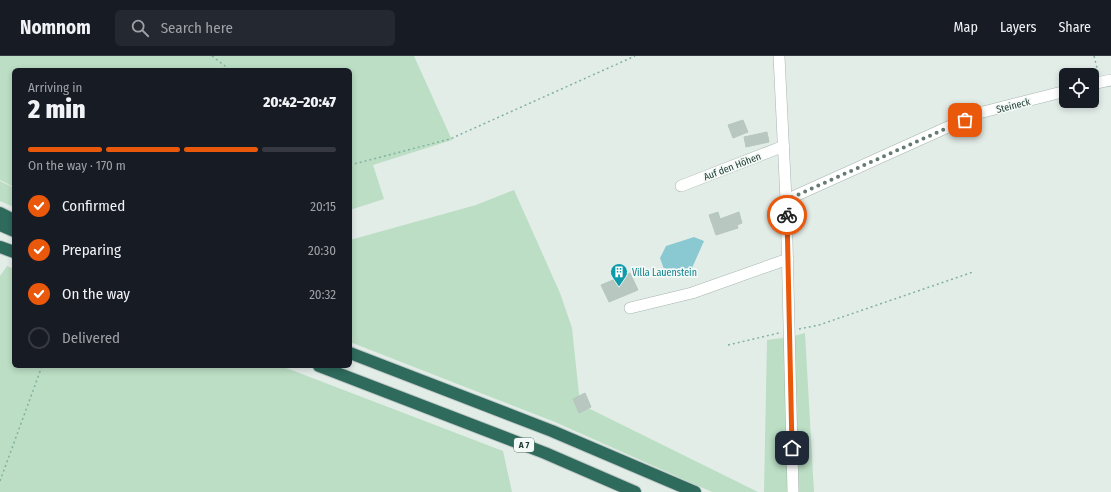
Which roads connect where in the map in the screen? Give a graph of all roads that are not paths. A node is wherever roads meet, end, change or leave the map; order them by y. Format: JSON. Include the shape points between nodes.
{"nodes":[{"id":1,"x":779,"y":56,"type":"edge"},
{"id":2,"x":1059,"y":93,"type":"edge"},
{"id":3,"x":784,"y":146,"type":"junction"},
{"id":4,"x":681,"y":186,"type":"dead end"},
{"id":5,"x":786,"y":200,"type":"junction"},
{"id":6,"x":0,"y":213,"type":"edge"},
{"id":7,"x":12,"y":219,"type":"edge"},
{"id":8,"x":0,"y":226,"type":"edge"},
{"id":9,"x":12,"y":230,"type":"edge"},
{"id":10,"x":0,"y":247,"type":"edge"},
{"id":11,"x":12,"y":251,"type":"edge"},
{"id":12,"x":788,"y":259,"type":"junction"},
{"id":13,"x":630,"y":308,"type":"dead end"},
{"id":14,"x":352,"y":354,"type":"edge"},
{"id":15,"x":324,"y":368,"type":"edge"},
{"id":16,"x":635,"y":492,"type":"edge"},
{"id":17,"x":695,"y":492,"type":"edge"},
{"id":18,"x":793,"y":492,"type":"edge"}],
"edges":[{"from":1,"to":3,"type":"street"},
{"from":2,"to":5,"type":"street","name":"Steineck","via":[[979,114]]},
{"from":3,"to":4,"type":"street","name":"Auf den Höhen"},
{"from":3,"to":5,"type":"street"},
{"from":5,"to":12,"type":"street"},
{"from":6,"to":7,"type":"highway"},
{"from":8,"to":9,"type":"highway"},
{"from":10,"to":11,"type":"highway"},
{"from":12,"to":13,"type":"street","via":[[692,293]]},
{"from":12,"to":18,"type":"street"},
{"from":14,"to":17,"type":"highway","number":"A 7","via":[[552,432]]},
{"from":15,"to":16,"type":"highway","number":"A 7","via":[[545,453]]}]}
